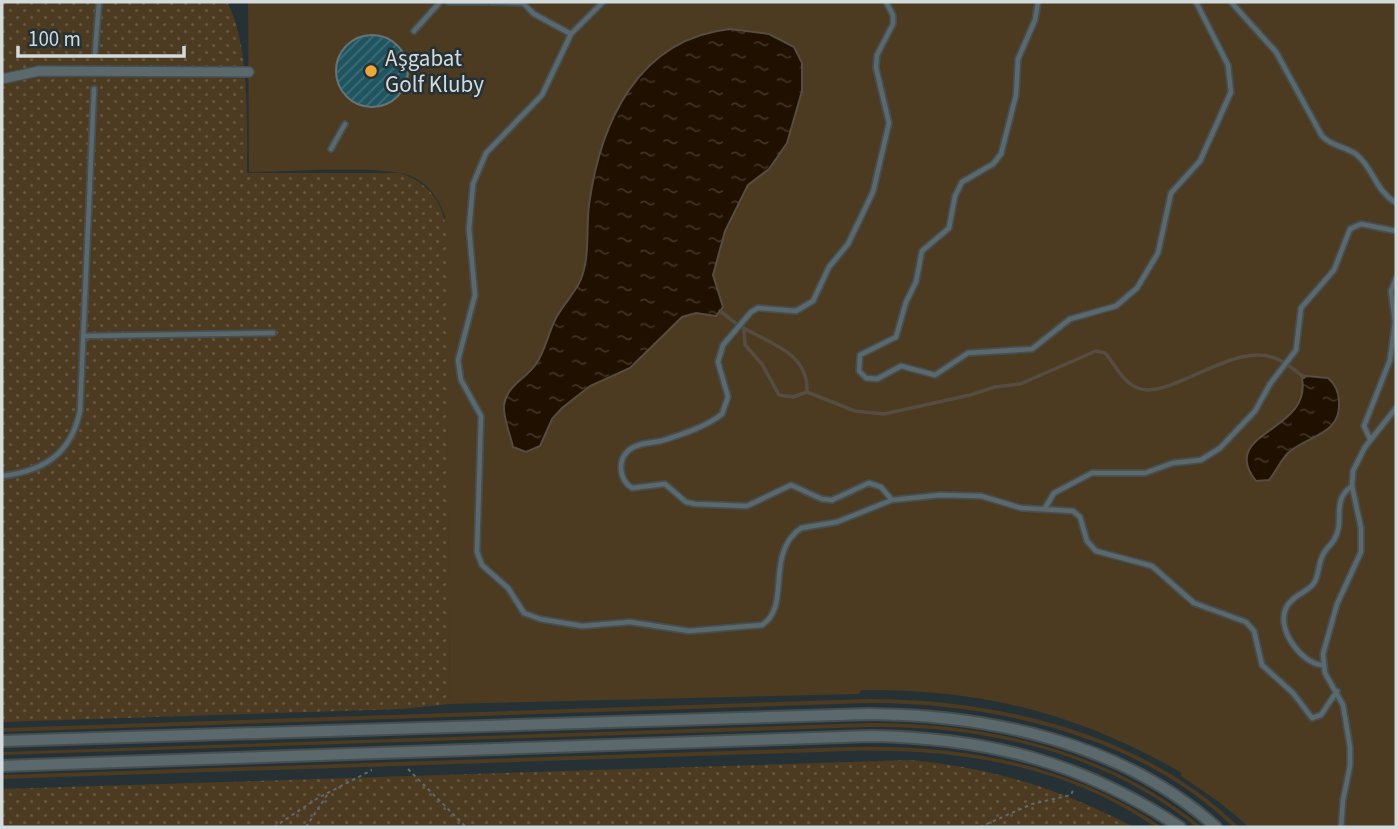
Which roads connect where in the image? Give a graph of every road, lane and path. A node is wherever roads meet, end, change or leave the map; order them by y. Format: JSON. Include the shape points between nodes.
{"nodes":[{"id":1,"x":99,"y":2,"type":"edge"},
{"id":2,"x":440,"y":2,"type":"edge"},
{"id":3,"x":448,"y":2,"type":"edge"},
{"id":4,"x":489,"y":2,"type":"edge"},
{"id":5,"x":603,"y":2,"type":"edge"},
{"id":6,"x":886,"y":2,"type":"edge"},
{"id":7,"x":1038,"y":2,"type":"edge"},
{"id":8,"x":1196,"y":2,"type":"edge"},
{"id":9,"x":1231,"y":2,"type":"edge"},
{"id":10,"x":523,"y":3,"type":"edge"},
{"id":11,"x":414,"y":31,"type":"dead end"},
{"id":12,"x":571,"y":34,"type":"junction"},
{"id":13,"x":95,"y":53,"type":"dead end"},
{"id":14,"x":248,"y":72,"type":"dead end"},
{"id":15,"x":2,"y":79,"type":"edge"},
{"id":16,"x":94,"y":89,"type":"dead end"},
{"id":17,"x":345,"y":124,"type":"dead end"},
{"id":18,"x":331,"y":149,"type":"dead end"},
{"id":19,"x":1396,"y":203,"type":"edge"},
{"id":20,"x":1396,"y":231,"type":"edge"},
{"id":21,"x":1396,"y":278,"type":"edge"},
{"id":22,"x":273,"y":333,"type":"dead end"},
{"id":23,"x":83,"y":335,"type":"junction"},
{"id":24,"x":1396,"y":408,"type":"edge"},
{"id":25,"x":1370,"y":439,"type":"junction"},
{"id":26,"x":2,"y":476,"type":"edge"},
{"id":27,"x":1352,"y":486,"type":"junction"},
{"id":28,"x":892,"y":500,"type":"junction"},
{"id":29,"x":1045,"y":508,"type":"junction"},
{"id":30,"x":1322,"y":665,"type":"junction"},
{"id":31,"x":1337,"y":691,"type":"junction"},
{"id":32,"x":2,"y":741,"type":"edge"},
{"id":33,"x":2,"y":766,"type":"edge"},
{"id":34,"x":408,"y":769,"type":"dead end"},
{"id":35,"x":372,"y":771,"type":"dead end"},
{"id":36,"x":1074,"y":788,"type":"dead end"},
{"id":37,"x":330,"y":792,"type":"junction"},
{"id":38,"x":274,"y":827,"type":"edge"},
{"id":39,"x":306,"y":827,"type":"edge"},
{"id":40,"x":466,"y":827,"type":"edge"},
{"id":41,"x":980,"y":827,"type":"edge"},
{"id":42,"x":1180,"y":827,"type":"edge"},
{"id":43,"x":1216,"y":827,"type":"edge"},
{"id":44,"x":1342,"y":827,"type":"edge"}],
"edges":[{"from":1,"to":13,"type":"lane"},
{"from":2,"to":11,"type":"lane"},
{"from":3,"to":4,"type":"lane"},
{"from":4,"to":10,"type":"lane"},
{"from":5,"to":12,"type":"lane"},
{"from":6,"to":28,"type":"lane","via":[[893,24],[877,55],[876,68],[889,123],[873,192],[848,244],[826,272],[813,301],[796,311],[758,308],[735,330],[719,357],[719,374],[728,397],[724,411],[681,434],[629,449],[621,469],[627,485],[665,484],[690,504],[752,504],[794,485],[829,500],[871,483]]},
{"from":7,"to":8,"type":"lane","via":[[1018,59],[1016,95],[1001,154],[959,187],[949,228],[920,255],[916,282],[895,337],[860,355],[859,371],[866,378],[877,379],[901,366],[935,375],[968,353],[1032,349],[1070,318],[1116,306],[1133,294],[1158,253],[1171,193],[1200,160],[1231,92],[1228,65]]},
{"from":9,"to":19,"type":"lane","via":[[1276,52],[1322,136],[1358,156],[1379,189]]},
{"from":10,"to":12,"type":"lane","via":[[534,15]]},
{"from":12,"to":28,"type":"lane","via":[[545,91],[493,144],[472,184],[469,229],[475,295],[458,367],[481,416],[477,552],[482,565],[509,588],[524,613],[550,622],[582,626],[630,622],[689,631],[756,626],[767,622],[773,613],[779,560],[795,532],[805,526],[837,522]]},
{"from":14,"to":15,"type":"street","via":[[48,71]]},
{"from":16,"to":23,"type":"lane"},
{"from":17,"to":18,"type":"lane"},
{"from":20,"to":29,"type":"lane","via":[[1361,224],[1350,229],[1334,270],[1301,308],[1299,342],[1288,360],[1255,411],[1209,456],[1142,473],[1092,473],[1054,493]]},
{"from":21,"to":25,"type":"lane","via":[[1391,291],[1395,322],[1390,360],[1364,426]]},
{"from":22,"to":23,"type":"lane"},
{"from":23,"to":26,"type":"lane","via":[[80,411],[70,442],[41,468]]},
{"from":24,"to":25,"type":"lane"},
{"from":25,"to":27,"type":"lane","via":[[1357,461]]},
{"from":27,"to":30,"type":"lane","via":[[1361,552],[1333,614]]},
{"from":27,"to":30,"type":"lane","via":[[1340,499],[1337,534],[1322,555],[1315,581],[1291,600],[1285,611],[1286,628],[1297,649]]},
{"from":28,"to":29,"type":"lane","via":[[969,495],[1011,506]]},
{"from":29,"to":31,"type":"lane","via":[[1077,514],[1096,551],[1152,566],[1194,603],[1246,622],[1254,631],[1262,664],[1311,717],[1319,717]]},
{"from":30,"to":31,"type":"lane"},
{"from":31,"to":44,"type":"lane","via":[[1350,758]]},
{"from":32,"to":43,"type":"street","via":[[869,714],[956,717],[1036,733],[1088,752],[1150,781]]},
{"from":33,"to":42,"type":"street","via":[[927,737],[1003,748],[1056,763],[1131,797]]},
{"from":34,"to":40,"type":"path"},
{"from":35,"to":37,"type":"path"},
{"from":36,"to":41,"type":"path","via":[[1070,795],[1032,804]]},
{"from":37,"to":38,"type":"path"},
{"from":37,"to":39,"type":"path"}]}
